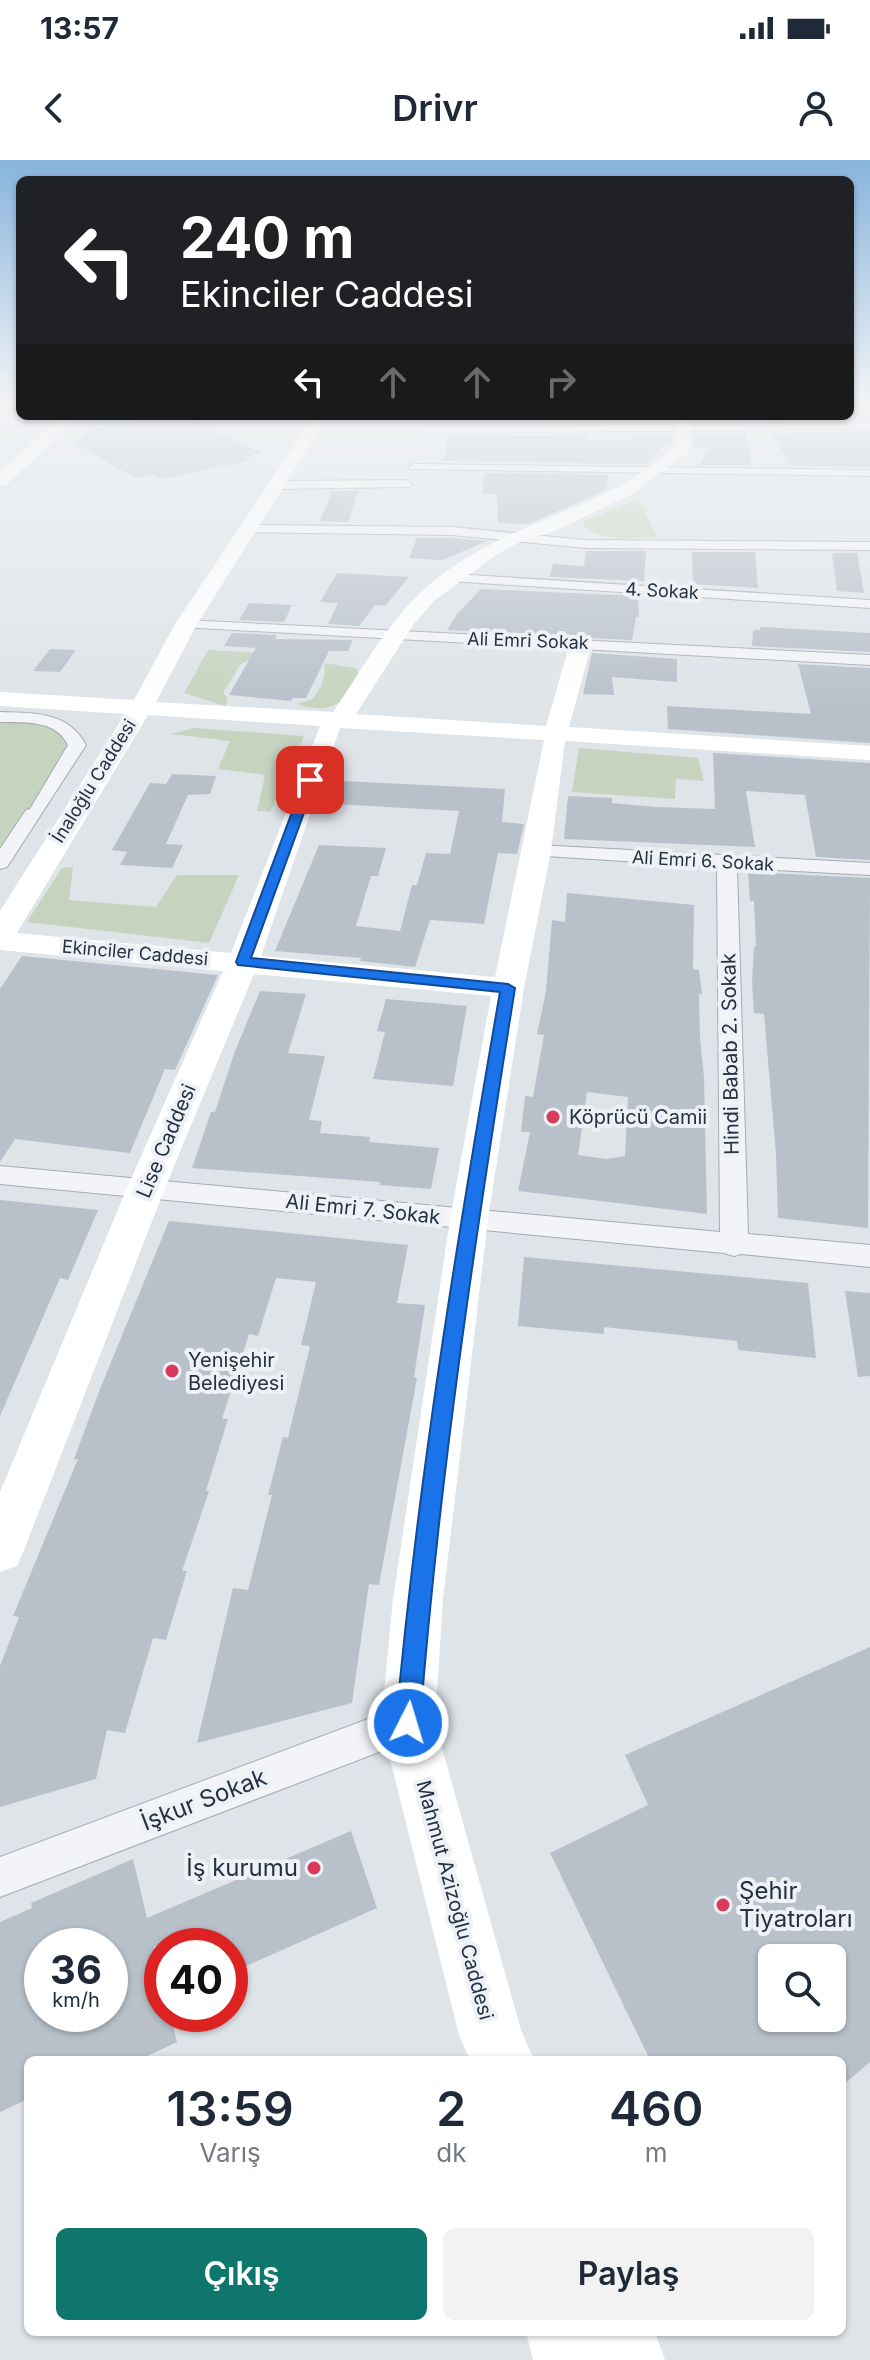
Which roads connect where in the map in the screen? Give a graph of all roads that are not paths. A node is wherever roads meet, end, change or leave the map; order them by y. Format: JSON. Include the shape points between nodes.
{"nodes":[{"id":1,"x":265,"y":503,"type":"edge"},
{"id":2,"x":600,"y":503,"type":"edge"},
{"id":3,"x":549,"y":527,"type":"junction"},
{"id":4,"x":249,"y":529,"type":"junction"},
{"id":5,"x":513,"y":538,"type":"junction"},
{"id":6,"x":586,"y":544,"type":"junction"},
{"id":7,"x":870,"y":546,"type":"edge"},
{"id":8,"x":454,"y":578,"type":"junction"},
{"id":9,"x":870,"y":604,"type":"edge"},
{"id":10,"x":186,"y":624,"type":"junction"},
{"id":11,"x":395,"y":636,"type":"junction"},
{"id":12,"x":581,"y":643,"type":"junction"},
{"id":13,"x":870,"y":660,"type":"edge"},
{"id":14,"x":0,"y":699,"type":"edge"},
{"id":15,"x":132,"y":704,"type":"junction"},
{"id":16,"x":0,"y":714,"type":"edge"},
{"id":17,"x":48,"y":715,"type":"junction"},
{"id":18,"x":190,"y":716,"type":"junction"},
{"id":19,"x":334,"y":725,"type":"junction"},
{"id":20,"x":555,"y":739,"type":"junction"},
{"id":21,"x":106,"y":746,"type":"junction"},
{"id":22,"x":870,"y":753,"type":"edge"},
{"id":23,"x":870,"y":764,"type":"edge"},
{"id":24,"x":537,"y":851,"type":"junction"},
{"id":25,"x":727,"y":862,"type":"junction"},
{"id":26,"x":0,"y":863,"type":"edge"},
{"id":27,"x":870,"y":869,"type":"edge"},
{"id":28,"x":0,"y":885,"type":"edge"},
{"id":29,"x":1,"y":936,"type":"edge"},
{"id":30,"x":243,"y":962,"type":"junction"},
{"id":31,"x":508,"y":988,"type":"junction"},
{"id":32,"x":0,"y":1175,"type":"edge"},
{"id":33,"x":146,"y":1188,"type":"junction"},
{"id":34,"x":469,"y":1219,"type":"junction"},
{"id":35,"x":734,"y":1246,"type":"junction"},
{"id":36,"x":870,"y":1256,"type":"edge"},
{"id":37,"x":0,"y":1550,"type":"edge"},
{"id":38,"x":408,"y":1723,"type":"junction"},
{"id":39,"x":0,"y":1877,"type":"edge"},
{"id":40,"x":497,"y":2052,"type":"edge"},
{"id":41,"x":563,"y":2336,"type":"edge"},
{"id":42,"x":620,"y":2336,"type":"edge"},
{"id":43,"x":569,"y":2360,"type":"edge"},
{"id":44,"x":629,"y":2360,"type":"edge"}],
"edges":[{"from":1,"to":4,"type":"street","name":"İnaloğlu Caddesi"},
{"from":2,"to":3,"type":"street","name":"Lise Caddesi"},
{"from":3,"to":5,"type":"street","name":"Lise Caddesi"},
{"from":3,"to":6,"type":"street"},
{"from":4,"to":5,"type":"street","via":[[392,524]]},
{"from":4,"to":10,"type":"street","name":"İnaloğlu Caddesi"},
{"from":5,"to":6,"type":"street"},
{"from":5,"to":8,"type":"street","name":"Lise Caddesi"},
{"from":6,"to":7,"type":"street"},
{"from":8,"to":9,"type":"street","name":"4. Sokak"},
{"from":8,"to":11,"type":"street","name":"Lise Caddesi","via":[[428,596]]},
{"from":10,"to":11,"type":"street","name":"Ali Emri Sokak"},
{"from":10,"to":15,"type":"street","name":"İnaloğlu Caddesi"},
{"from":11,"to":12,"type":"street","name":"Ali Emri Sokak"},
{"from":11,"to":19,"type":"street","name":"Lise Caddesi"},
{"from":12,"to":13,"type":"street","name":"Ali Emri Sokak"},
{"from":12,"to":20,"type":"street","name":"Mahmut Azizoğlu Caddesi"},
{"from":14,"to":15,"type":"street"},
{"from":15,"to":17,"type":"street"},
{"from":15,"to":18,"type":"street"},
{"from":15,"to":21,"type":"street","name":"İnaloğlu Caddesi"},
{"from":16,"to":17,"type":"street"},
{"from":16,"to":26,"type":"street","via":[[52,720],[73,734],[77,745]]},
{"from":17,"to":21,"type":"street","via":[[80,725]]},
{"from":18,"to":19,"type":"street"},
{"from":18,"to":21,"type":"street"},
{"from":19,"to":20,"type":"street"},
{"from":19,"to":30,"type":"street","name":"Lise Caddesi"},
{"from":20,"to":22,"type":"street"},
{"from":20,"to":23,"type":"street"},
{"from":20,"to":24,"type":"street","name":"Mahmut Azizoğlu Caddesi"},
{"from":21,"to":28,"type":"street"},
{"from":21,"to":29,"type":"street","name":"İnaloğlu Caddesi"},
{"from":24,"to":25,"type":"street","name":"Ali Emri 6. Sokak"},
{"from":24,"to":31,"type":"street","name":"Mahmut Azizoğlu Caddesi"},
{"from":25,"to":27,"type":"street","name":"Ali Emri 6. Sokak"},
{"from":25,"to":35,"type":"street","name":"Hindi Babab 2. Sokak"},
{"from":29,"to":30,"type":"street","name":"Ekinciler Caddesi"},
{"from":30,"to":31,"type":"street","name":"Ekinciler Caddesi"},
{"from":30,"to":33,"type":"street","name":"Lise Caddesi"},
{"from":31,"to":34,"type":"street","name":"Mahmut Azizoğlu Caddesi"},
{"from":32,"to":33,"type":"street","name":"Ali Emri 7. Sokak"},
{"from":33,"to":34,"type":"street","name":"Ali Emri 7. Sokak"},
{"from":33,"to":37,"type":"street","name":"Lise Caddesi"},
{"from":34,"to":35,"type":"street","name":"Ali Emri 7. Sokak"},
{"from":34,"to":38,"type":"street","name":"Mahmut Azizoğlu Caddesi","via":[[418,1599]]},
{"from":35,"to":36,"type":"street","name":"Ali Emri 7. Sokak"},
{"from":38,"to":39,"type":"street","name":"İşkur Sokak"},
{"from":38,"to":40,"type":"street","name":"Mahmut Azizoğlu Caddesi"},
{"from":41,"to":43,"type":"street"},
{"from":42,"to":44,"type":"street"}]}
